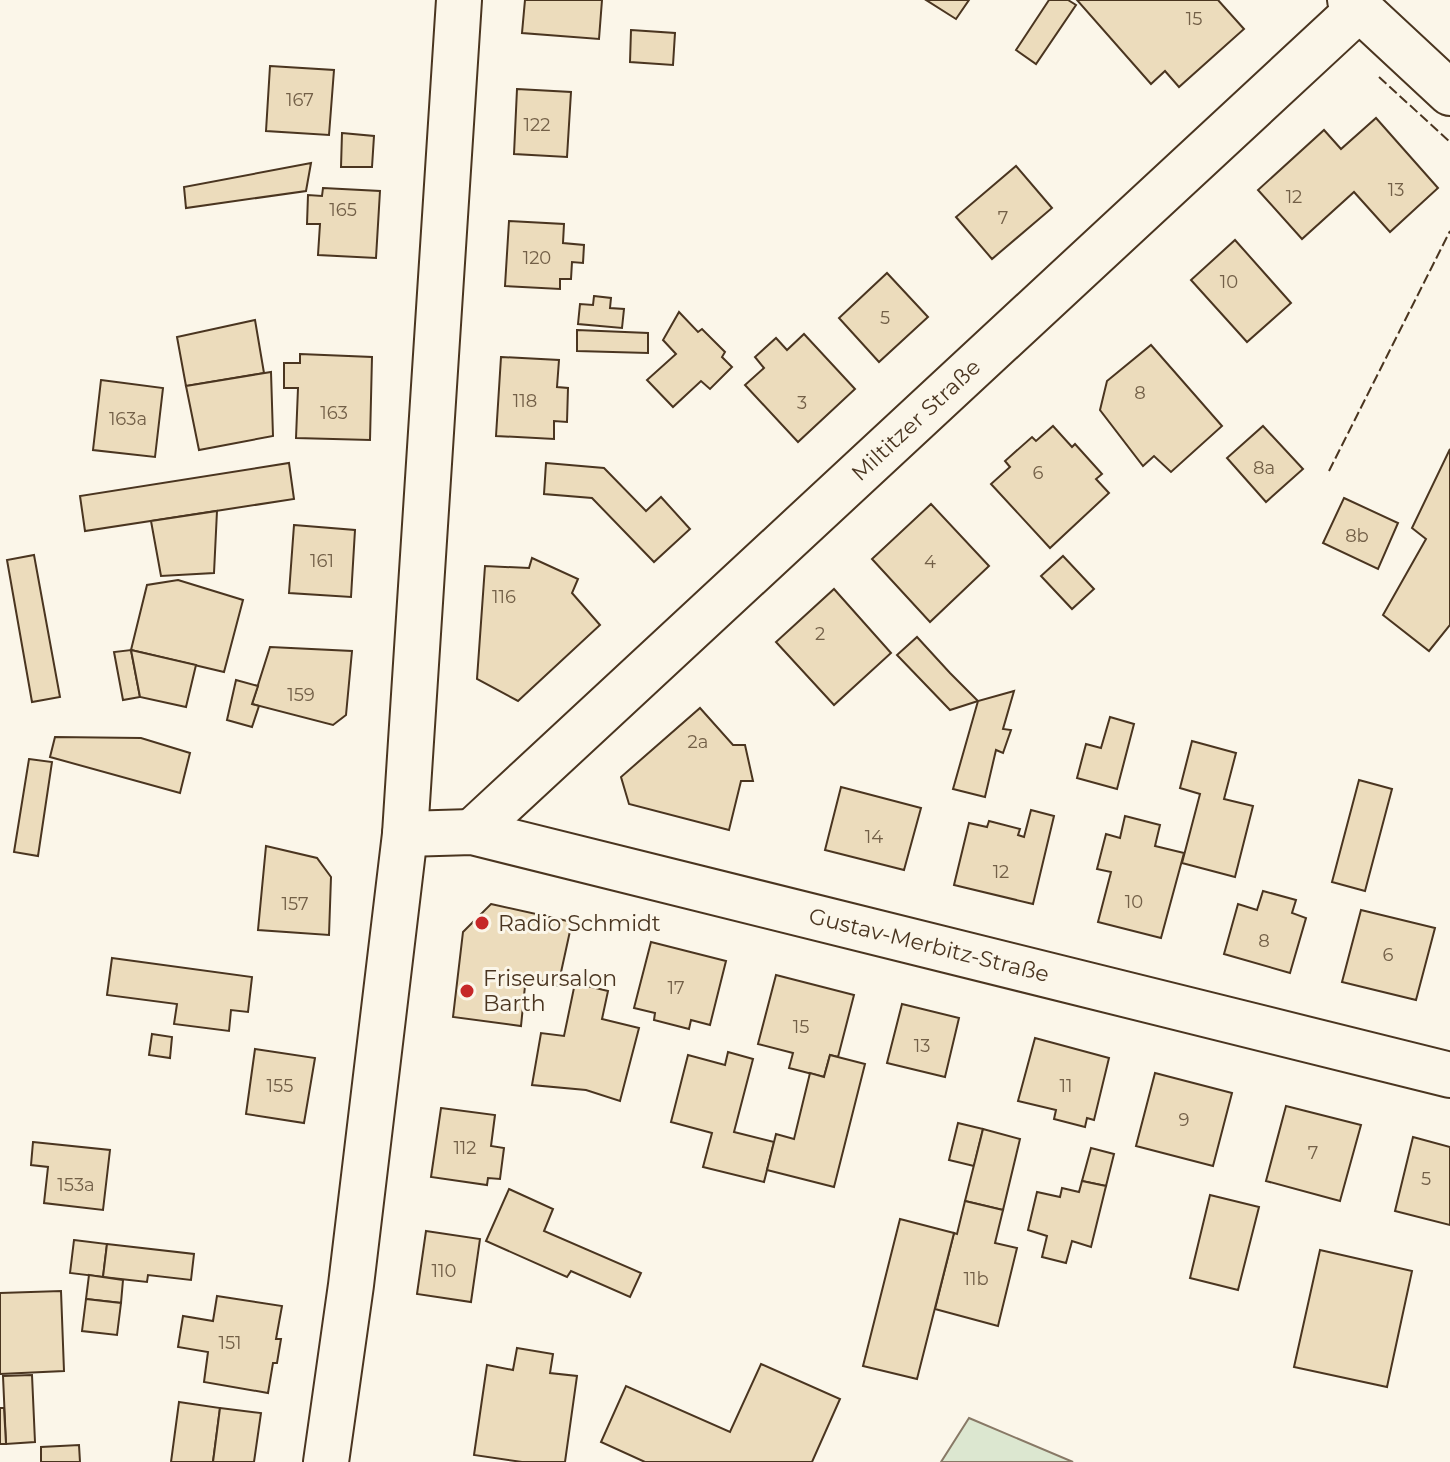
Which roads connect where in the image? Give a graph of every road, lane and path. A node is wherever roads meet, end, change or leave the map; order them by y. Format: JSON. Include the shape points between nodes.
{"nodes":[{"id":1,"x":459,"y":0,"type":"edge"},
{"id":2,"x":1355,"y":4,"type":"edge"},
{"id":3,"x":1450,"y":93,"type":"edge"},
{"id":4,"x":472,"y":832,"type":"junction"},
{"id":5,"x":405,"y":834,"type":"junction"},
{"id":6,"x":1450,"y":1075,"type":"edge"},
{"id":7,"x":326,"y":1462,"type":"edge"}],
"edges":[{"from":1,"to":5,"type":"street"},
{"from":2,"to":3,"type":"street"},
{"from":2,"to":4,"type":"street","name":"Miltitzer Straße"},
{"from":4,"to":5,"type":"street","name":"Gustav-Merbitz-Straße"},
{"from":4,"to":6,"type":"street","name":"Gustav-Merbitz-Straße"},
{"from":5,"to":7,"type":"street"}]}
